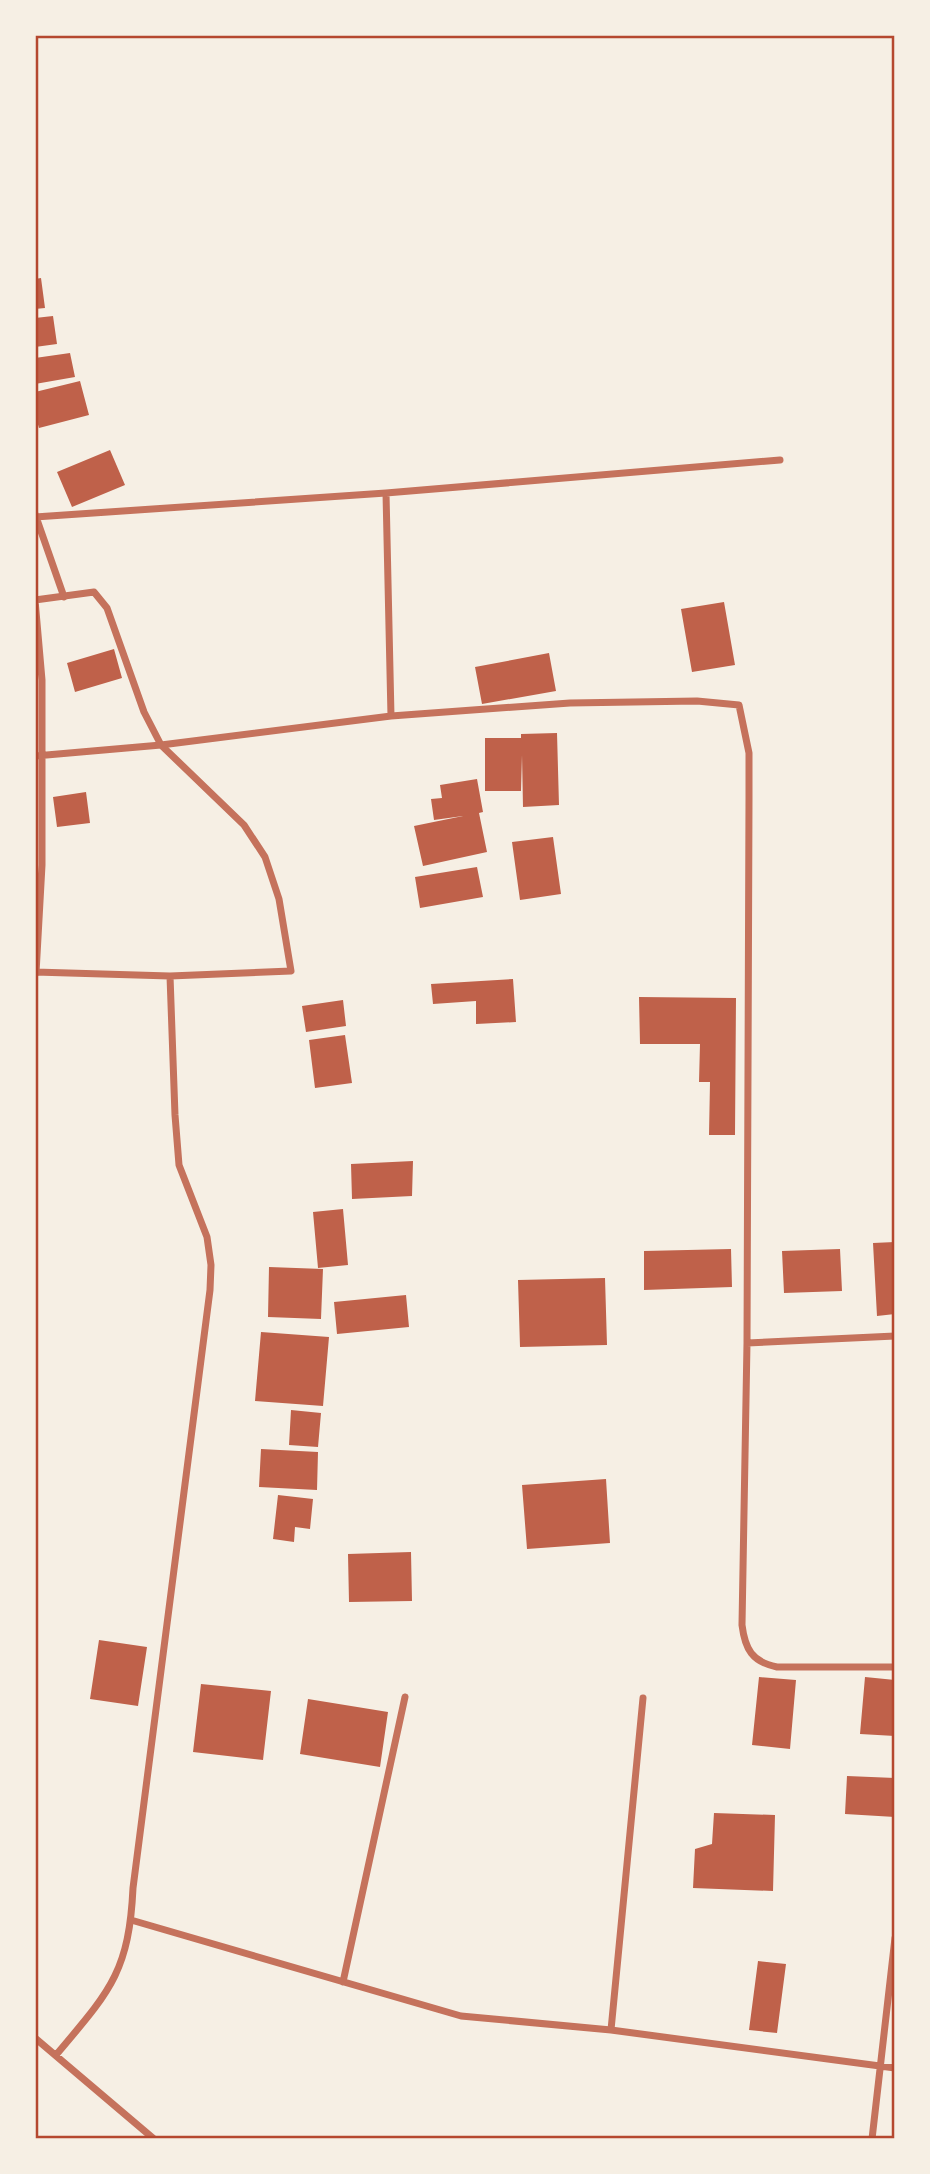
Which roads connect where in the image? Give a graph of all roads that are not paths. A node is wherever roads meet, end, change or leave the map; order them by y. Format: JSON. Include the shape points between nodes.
{"nodes":[{"id":1,"x":780,"y":460,"type":"dead end"},
{"id":2,"x":386,"y":493,"type":"junction"},
{"id":3,"x":35,"y":515,"type":"edge"},
{"id":4,"x":64,"y":597,"type":"junction"},
{"id":5,"x":35,"y":600,"type":"edge"},
{"id":6,"x":391,"y":716,"type":"junction"},
{"id":7,"x":161,"y":745,"type":"junction"},
{"id":8,"x":39,"y":756,"type":"edge"},
{"id":9,"x":35,"y":972,"type":"edge"},
{"id":10,"x":170,"y":976,"type":"junction"},
{"id":11,"x":895,"y":1336,"type":"edge"},
{"id":12,"x":747,"y":1343,"type":"junction"},
{"id":13,"x":895,"y":1667,"type":"edge"},
{"id":14,"x":405,"y":1696,"type":"dead end"},
{"id":15,"x":643,"y":1698,"type":"dead end"},
{"id":16,"x":131,"y":1920,"type":"junction"},
{"id":17,"x":895,"y":1938,"type":"edge"},
{"id":18,"x":343,"y":1982,"type":"junction"},
{"id":19,"x":611,"y":2030,"type":"junction"},
{"id":20,"x":35,"y":2038,"type":"edge"},
{"id":21,"x":56,"y":2055,"type":"junction"},
{"id":22,"x":880,"y":2067,"type":"junction"},
{"id":23,"x":895,"y":2068,"type":"edge"},
{"id":24,"x":154,"y":2139,"type":"edge"},
{"id":25,"x":872,"y":2139,"type":"edge"}],
"edges":[{"from":1,"to":2,"type":"street"},
{"from":2,"to":3,"type":"street"},
{"from":2,"to":6,"type":"street"},
{"from":3,"to":4,"type":"street"},
{"from":4,"to":5,"type":"street"},
{"from":4,"to":7,"type":"street","via":[[94,592],[107,608],[144,712]]},
{"from":5,"to":8,"type":"street","via":[[42,680]]},
{"from":6,"to":7,"type":"street"},
{"from":6,"to":12,"type":"street","via":[[570,703],[697,701],[739,705],[749,754],[750,798]]},
{"from":7,"to":8,"type":"street"},
{"from":7,"to":10,"type":"street","via":[[244,825],[265,857],[279,900],[291,971]]},
{"from":8,"to":9,"type":"street","via":[[42,865]]},
{"from":9,"to":10,"type":"street"},
{"from":10,"to":16,"type":"street","via":[[180,1165],[207,1237],[211,1278]]},
{"from":11,"to":12,"type":"street"},
{"from":12,"to":13,"type":"street","via":[[744,1642],[753,1658],[777,1667]]},
{"from":14,"to":18,"type":"street"},
{"from":15,"to":19,"type":"street"},
{"from":16,"to":18,"type":"street"},
{"from":16,"to":21,"type":"street","via":[[128,1945],[104,1999]]},
{"from":17,"to":22,"type":"street"},
{"from":18,"to":19,"type":"street","via":[[461,2016]]},
{"from":19,"to":22,"type":"street"},
{"from":20,"to":21,"type":"street"},
{"from":21,"to":24,"type":"street"},
{"from":22,"to":23,"type":"street"},
{"from":22,"to":25,"type":"street"}]}
